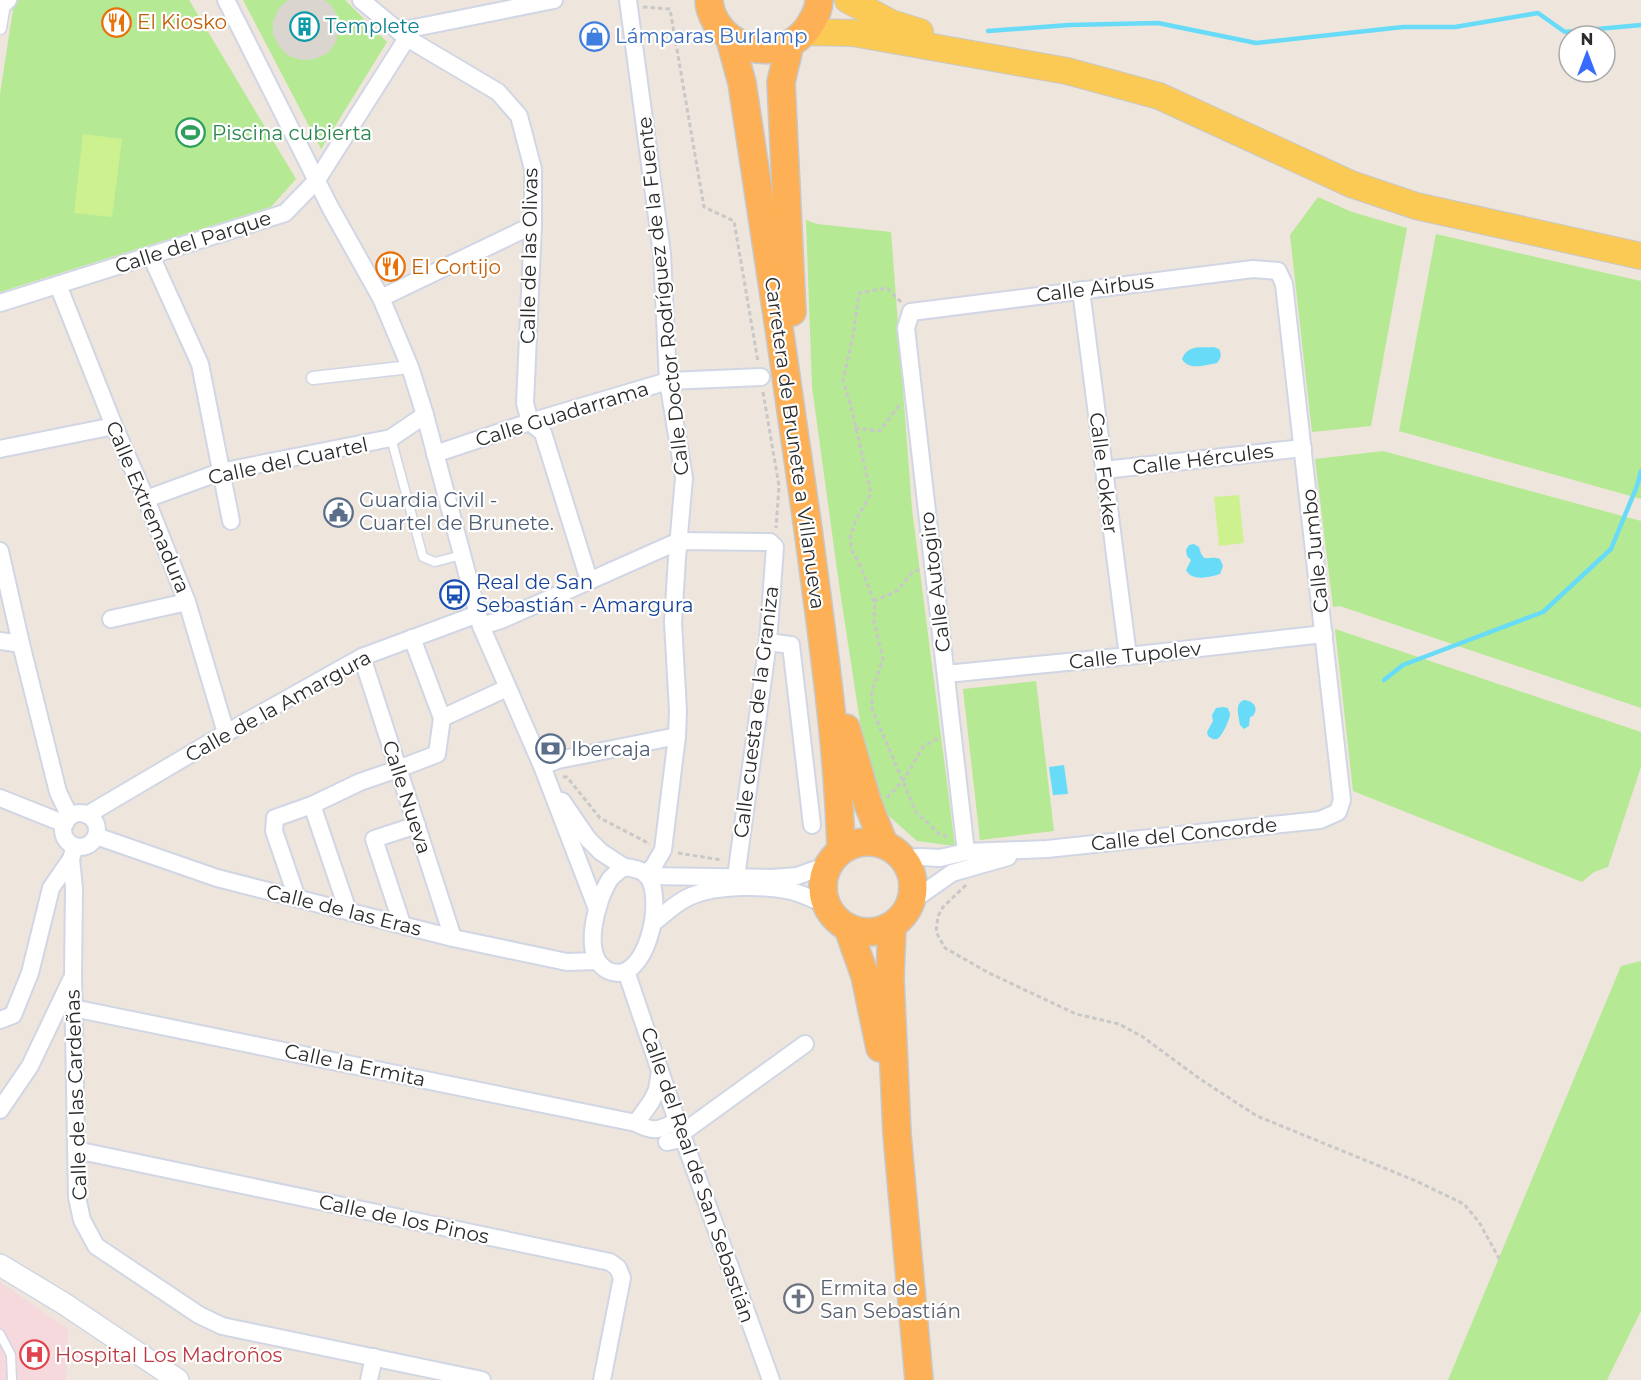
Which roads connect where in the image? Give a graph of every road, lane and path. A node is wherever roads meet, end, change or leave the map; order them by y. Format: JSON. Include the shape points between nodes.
{"nodes":[{"id":1,"x":226,"y":0,"type":"edge"},
{"id":2,"x":361,"y":0,"type":"edge"},
{"id":3,"x":554,"y":0,"type":"edge"},
{"id":4,"x":819,"y":0,"type":"edge"},
{"id":5,"x":848,"y":0,"type":"edge"},
{"id":6,"x":706,"y":2,"type":"edge"},
{"id":7,"x":629,"y":3,"type":"edge"},
{"id":8,"x":4,"y":4,"type":"edge"},
{"id":9,"x":0,"y":28,"type":"edge"},
{"id":10,"x":403,"y":34,"type":"junction"},
{"id":11,"x":798,"y":38,"type":"junction"},
{"id":12,"x":730,"y":39,"type":"junction"},
{"id":13,"x":1000,"y":59,"type":"junction"},
{"id":14,"x":317,"y":180,"type":"junction"},
{"id":15,"x":533,"y":225,"type":"junction"},
{"id":16,"x":151,"y":256,"type":"junction"},
{"id":17,"x":1641,"y":256,"type":"edge"},
{"id":18,"x":1278,"y":271,"type":"joint"},
{"id":19,"x":58,"y":285,"type":"junction"},
{"id":20,"x":1081,"y":290,"type":"junction"},
{"id":21,"x":381,"y":298,"type":"junction"},
{"id":22,"x":0,"y":303,"type":"edge"},
{"id":23,"x":911,"y":312,"type":"junction"},
{"id":24,"x":410,"y":367,"type":"junction"},
{"id":25,"x":761,"y":376,"type":"junction"},
{"id":26,"x":313,"y":378,"type":"dead end"},
{"id":27,"x":668,"y":381,"type":"junction"},
{"id":28,"x":915,"y":404,"type":"junction"},
{"id":29,"x":425,"y":415,"type":"junction"},
{"id":30,"x":530,"y":422,"type":"junction"},
{"id":31,"x":114,"y":426,"type":"junction"},
{"id":32,"x":855,"y":428,"type":"junction"},
{"id":33,"x":391,"y":438,"type":"junction"},
{"id":34,"x":1303,"y":448,"type":"junction"},
{"id":35,"x":0,"y":449,"type":"edge"},
{"id":36,"x":435,"y":454,"type":"junction"},
{"id":37,"x":1104,"y":470,"type":"junction"},
{"id":38,"x":220,"y":472,"type":"junction"},
{"id":39,"x":146,"y":500,"type":"junction"},
{"id":40,"x":231,"y":521,"type":"dead end"},
{"id":41,"x":679,"y":540,"type":"junction"},
{"id":42,"x":775,"y":547,"type":"junction"},
{"id":43,"x":0,"y":551,"type":"edge"},
{"id":44,"x":462,"y":555,"type":"junction"},
{"id":45,"x":934,"y":569,"type":"junction"},
{"id":46,"x":589,"y":580,"type":"junction"},
{"id":47,"x":874,"y":601,"type":"junction"},
{"id":48,"x":187,"y":602,"type":"junction"},
{"id":49,"x":111,"y":619,"type":"dead end"},
{"id":50,"x":479,"y":620,"type":"junction"},
{"id":51,"x":1324,"y":634,"type":"junction"},
{"id":52,"x":412,"y":638,"type":"junction"},
{"id":53,"x":0,"y":641,"type":"edge"},
{"id":54,"x":768,"y":642,"type":"junction"},
{"id":55,"x":21,"y":644,"type":"junction"},
{"id":56,"x":1128,"y":656,"type":"junction"},
{"id":57,"x":362,"y":657,"type":"junction"},
{"id":58,"x":946,"y":674,"type":"junction"},
{"id":59,"x":507,"y":688,"type":"junction"},
{"id":60,"x":442,"y":718,"type":"junction"},
{"id":61,"x":952,"y":729,"type":"junction"},
{"id":62,"x":226,"y":734,"type":"junction"},
{"id":63,"x":677,"y":736,"type":"junction"},
{"id":64,"x":398,"y":770,"type":"junction"},
{"id":65,"x":544,"y":772,"type":"junction"},
{"id":66,"x":903,"y":781,"type":"junction"},
{"id":67,"x":0,"y":798,"type":"edge"},
{"id":68,"x":879,"y":804,"type":"dead end"},
{"id":69,"x":312,"y":805,"type":"junction"},
{"id":70,"x":87,"y":815,"type":"junction"},
{"id":71,"x":67,"y":820,"type":"junction"},
{"id":72,"x":1320,"y":820,"type":"joint"},
{"id":73,"x":417,"y":825,"type":"junction"},
{"id":74,"x":812,"y":825,"type":"dead end"},
{"id":75,"x":96,"y":836,"type":"junction"},
{"id":76,"x":966,"y":848,"type":"junction"},
{"id":77,"x":1047,"y":849,"type":"junction"},
{"id":78,"x":663,"y":850,"type":"junction"},
{"id":79,"x":894,"y":851,"type":"junction"},
{"id":80,"x":73,"y":853,"type":"junction"},
{"id":81,"x":834,"y":858,"type":"junction"},
{"id":82,"x":995,"y":860,"type":"junction"},
{"id":83,"x":624,"y":867,"type":"junction"},
{"id":84,"x":737,"y":869,"type":"junction"},
{"id":85,"x":646,"y":875,"type":"junction"},
{"id":86,"x":297,"y":898,"type":"junction"},
{"id":87,"x":912,"y":902,"type":"junction"},
{"id":88,"x":826,"y":905,"type":"junction"},
{"id":89,"x":597,"y":909,"type":"junction"},
{"id":90,"x":348,"y":911,"type":"junction"},
{"id":91,"x":653,"y":923,"type":"junction"},
{"id":92,"x":402,"y":924,"type":"junction"},
{"id":93,"x":892,"y":926,"type":"junction"},
{"id":94,"x":848,"y":928,"type":"junction"},
{"id":95,"x":453,"y":938,"type":"junction"},
{"id":96,"x":597,"y":961,"type":"junction"},
{"id":97,"x":626,"y":970,"type":"junction"},
{"id":98,"x":73,"y":976,"type":"junction"},
{"id":99,"x":73,"y":1008,"type":"junction"},
{"id":100,"x":0,"y":1020,"type":"edge"},
{"id":101,"x":805,"y":1044,"type":"dead end"},
{"id":102,"x":660,"y":1070,"type":"junction"},
{"id":103,"x":0,"y":1110,"type":"edge"},
{"id":104,"x":678,"y":1122,"type":"junction"},
{"id":105,"x":641,"y":1126,"type":"junction"},
{"id":106,"x":897,"y":1134,"type":"junction"},
{"id":107,"x":667,"y":1142,"type":"junction"},
{"id":108,"x":76,"y":1150,"type":"junction"},
{"id":109,"x":693,"y":1163,"type":"junction"},
{"id":110,"x":906,"y":1221,"type":"junction"},
{"id":111,"x":1501,"y":1262,"type":"dead end"},
{"id":112,"x":0,"y":1265,"type":"edge"},
{"id":113,"x":0,"y":1334,"type":"edge"},
{"id":114,"x":374,"y":1358,"type":"junction"},
{"id":115,"x":12,"y":1380,"type":"edge"},
{"id":116,"x":178,"y":1380,"type":"edge"},
{"id":117,"x":369,"y":1380,"type":"edge"},
{"id":118,"x":482,"y":1380,"type":"edge"},
{"id":119,"x":602,"y":1380,"type":"edge"},
{"id":120,"x":771,"y":1380,"type":"edge"},
{"id":121,"x":919,"y":1380,"type":"edge"},
{"id":122,"x":935,"y":1380,"type":"edge"}],
"edges":[{"from":1,"to":14,"type":"street"},
{"from":2,"to":10,"type":"street","name":"Calle de las Olivas"},
{"from":3,"to":10,"type":"street"},
{"from":4,"to":11,"type":"highway","name":"Carretera de Brunete a Villanueva","via":[[819,7]]},
{"from":5,"to":13,"type":"main road","via":[[891,23]]},
{"from":6,"to":12,"type":"highway"},
{"from":7,"to":25,"type":"path","via":[[670,9],[704,207],[734,221]]},
{"from":7,"to":27,"type":"street","name":"Calle Doctor Rodríguez de la Fuente","via":[[662,254]]},
{"from":8,"to":9,"type":"street"},
{"from":10,"to":14,"type":"street","name":"Calle del Parque"},
{"from":10,"to":15,"type":"street","name":"Calle de las Olivas","via":[[498,92],[519,116],[533,169]]},
{"from":11,"to":12,"type":"highway","via":[[770,50],[749,48]]},
{"from":11,"to":13,"type":"main road","via":[[853,33]]},
{"from":11,"to":79,"type":"highway","name":"Carretera de Brunete a Villanueva","via":[[781,82],[801,425],[845,726],[868,804]]},
{"from":12,"to":81,"type":"highway","name":"Carretera de Brunete a Villanueva","via":[[742,83],[826,662],[836,752]]},
{"from":13,"to":17,"type":"main road","via":[[1067,71],[1159,96],[1351,184],[1416,206]]},
{"from":14,"to":16,"type":"street","name":"Calle del Parque","via":[[285,213]]},
{"from":14,"to":21,"type":"street"},
{"from":15,"to":21,"type":"street"},
{"from":15,"to":30,"type":"street","name":"Calle de las Olivas","via":[[525,403]]},
{"from":16,"to":19,"type":"street","name":"Calle del Parque"},
{"from":16,"to":38,"type":"street","via":[[200,364]]},
{"from":18,"to":20,"type":"street","name":"Calle Airbus","via":[[1253,269]]},
{"from":18,"to":34,"type":"street","name":"Calle Jumbo","via":[[1284,284]]},
{"from":19,"to":22,"type":"street","name":"Calle del Parque"},
{"from":19,"to":31,"type":"street","name":"Calle Extremadura"},
{"from":20,"to":23,"type":"street","name":"Calle Airbus"},
{"from":20,"to":37,"type":"street","name":"Calle Fokker"},
{"from":21,"to":24,"type":"street"},
{"from":23,"to":28,"type":"street","name":"Calle Autogiro","via":[[906,328]]},
{"from":23,"to":32,"type":"path","via":[[887,288],[859,293],[843,380]]},
{"from":24,"to":26,"type":"street"},
{"from":24,"to":29,"type":"street"},
{"from":25,"to":27,"type":"street","name":"Calle Guadarrama"},
{"from":25,"to":42,"type":"path","via":[[779,486]]},
{"from":27,"to":30,"type":"street","name":"Calle Guadarrama"},
{"from":27,"to":41,"type":"street","name":"Calle Doctor Rodríguez de la Fuente","via":[[684,478]]},
{"from":28,"to":32,"type":"path","via":[[900,404],[879,431]]},
{"from":28,"to":45,"type":"street","name":"Calle Autogiro"},
{"from":29,"to":33,"type":"street","name":"Calle del Cuartel"},
{"from":29,"to":36,"type":"street"},
{"from":30,"to":36,"type":"street","name":"Calle Guadarrama"},
{"from":30,"to":46,"type":"street","name":"Calle de las Olivas","via":[[543,433]]},
{"from":31,"to":35,"type":"street"},
{"from":31,"to":39,"type":"street","name":"Calle Extremadura"},
{"from":32,"to":47,"type":"path","via":[[871,494],[850,537],[852,551]]},
{"from":33,"to":38,"type":"street","name":"Calle del Cuartel"},
{"from":33,"to":44,"type":"lane","via":[[423,557],[435,562]]},
{"from":34,"to":37,"type":"street","name":"Calle Hércules"},
{"from":34,"to":51,"type":"street","name":"Calle Jumbo"},
{"from":36,"to":44,"type":"street"},
{"from":37,"to":56,"type":"street","name":"Calle Fokker"},
{"from":38,"to":39,"type":"street","name":"Calle del Cuartel"},
{"from":38,"to":40,"type":"street"},
{"from":39,"to":48,"type":"street","name":"Calle Extremadura"},
{"from":41,"to":42,"type":"street","name":"Calle de la Amargura","via":[[770,542]]},
{"from":41,"to":46,"type":"street","name":"Calle de la Amargura"},
{"from":41,"to":63,"type":"street","name":"Calle Doctor Rodríguez de la Fuente","via":[[674,622]]},
{"from":42,"to":54,"type":"street","name":"Calle cuesta de la Graniza"},
{"from":43,"to":55,"type":"street"},
{"from":44,"to":50,"type":"street"},
{"from":45,"to":47,"type":"path","via":[[913,571],[897,591]]},
{"from":45,"to":58,"type":"street","name":"Calle Autogiro"},
{"from":46,"to":50,"type":"street","name":"Calle de la Amargura","via":[[501,620]]},
{"from":47,"to":66,"type":"path","via":[[874,622],[883,659],[872,691],[872,709]]},
{"from":48,"to":49,"type":"street"},
{"from":48,"to":62,"type":"street","name":"Calle Extremadura"},
{"from":50,"to":52,"type":"street","name":"Calle de la Amargura"},
{"from":50,"to":59,"type":"street"},
{"from":51,"to":56,"type":"street","name":"Calle Tupolev"},
{"from":51,"to":72,"type":"street","name":"Calle Jumbo","via":[[1342,800],[1338,812]]},
{"from":52,"to":57,"type":"street","name":"Calle de la Amargura"},
{"from":52,"to":60,"type":"street"},
{"from":53,"to":55,"type":"street"},
{"from":54,"to":74,"type":"street","via":[[791,645]]},
{"from":54,"to":84,"type":"street","name":"Calle cuesta de la Graniza"},
{"from":55,"to":71,"type":"street"},
{"from":56,"to":58,"type":"street","name":"Calle Tupolev"},
{"from":57,"to":62,"type":"street","name":"Calle de la Amargura"},
{"from":57,"to":64,"type":"street","name":"Calle Nueva"},
{"from":58,"to":61,"type":"street","name":"Calle Autogiro"},
{"from":59,"to":60,"type":"street"},
{"from":59,"to":65,"type":"street"},
{"from":60,"to":64,"type":"street","via":[[437,754]]},
{"from":61,"to":66,"type":"path","via":[[923,747]]},
{"from":61,"to":76,"type":"street","name":"Calle Autogiro"},
{"from":62,"to":70,"type":"street","name":"Calle de la Amargura"},
{"from":63,"to":65,"type":"street","via":[[558,760]]},
{"from":63,"to":78,"type":"street","name":"Calle Doctor Rodríguez de la Fuente"},
{"from":64,"to":69,"type":"street","via":[[360,782]]},
{"from":64,"to":73,"type":"street","name":"Calle Nueva"},
{"from":65,"to":78,"type":"path","via":[[567,777],[600,818]]},
{"from":65,"to":83,"type":"street","via":[[588,839]]},
{"from":65,"to":89,"type":"street"},
{"from":66,"to":68,"type":"path"},
{"from":66,"to":76,"type":"path","via":[[916,812],[938,833]]},
{"from":67,"to":71,"type":"street"},
{"from":69,"to":86,"type":"street","via":[[275,818],[274,831]]},
{"from":69,"to":90,"type":"street"},
{"from":70,"to":71,"type":"street","via":[[75,814]]},
{"from":70,"to":75,"type":"street","via":[[94,820]]},
{"from":71,"to":80,"type":"street","via":[[63,833]]},
{"from":72,"to":77,"type":"street","name":"Calle del Concorde"},
{"from":73,"to":92,"type":"street","via":[[374,839]]},
{"from":73,"to":95,"type":"street","name":"Calle Nueva"},
{"from":75,"to":80,"type":"street"},
{"from":75,"to":86,"type":"street","name":"Calle de las Eras","via":[[217,878]]},
{"from":76,"to":77,"type":"street","name":"Calle del Concorde"},
{"from":76,"to":79,"type":"street","name":"Calle del Concorde","via":[[940,858]]},
{"from":77,"to":82,"type":"street","name":"Calle del Concorde"},
{"from":78,"to":84,"type":"path"},
{"from":78,"to":85,"type":"street","name":"Calle Doctor Rodríguez de la Fuente"},
{"from":79,"to":81,"type":"highway","via":[[869,841],[854,843]]},
{"from":79,"to":87,"type":"highway","via":[[912,872]]},
{"from":80,"to":98,"type":"street","name":"Calle de las Cardeñas"},
{"from":80,"to":100,"type":"street","via":[[51,888],[30,972],[14,1015]]},
{"from":81,"to":84,"type":"street","via":[[797,876],[772,878]]},
{"from":81,"to":88,"type":"highway","via":[[823,878]]},
{"from":82,"to":87,"type":"street","name":"Calle del Concorde","via":[[952,873]]},
{"from":82,"to":111,"type":"path","via":[[938,916],[936,932],[945,948],[1076,1014],[1119,1024],[1257,1116],[1464,1203]]},
{"from":83,"to":85,"type":"street"},
{"from":83,"to":89,"type":"street","via":[[612,877]]},
{"from":84,"to":85,"type":"street"},
{"from":85,"to":91,"type":"street","via":[[654,900]]},
{"from":86,"to":90,"type":"street","name":"Calle de las Eras"},
{"from":87,"to":93,"type":"highway"},
{"from":88,"to":91,"type":"street","via":[[792,891],[724,887],[691,896]]},
{"from":88,"to":94,"type":"highway"},
{"from":89,"to":96,"type":"street","via":[[593,945]]},
{"from":90,"to":92,"type":"street","name":"Calle de las Eras"},
{"from":91,"to":97,"type":"street","via":[[642,955]]},
{"from":92,"to":95,"type":"street","name":"Calle de las Eras"},
{"from":93,"to":94,"type":"highway","via":[[878,932]]},
{"from":93,"to":106,"type":"highway","via":[[890,978]]},
{"from":94,"to":106,"type":"highway","via":[[865,976]]},
{"from":95,"to":96,"type":"street","name":"Calle de las Eras","via":[[567,962]]},
{"from":96,"to":97,"type":"street","via":[[608,971]]},
{"from":97,"to":102,"type":"street","name":"Calle del Real de San Sebastián"},
{"from":98,"to":99,"type":"street","name":"Calle de las Cardeñas"},
{"from":98,"to":103,"type":"street","name":"Calle de las Cardeñas","via":[[30,1066]]},
{"from":99,"to":105,"type":"street","name":"Calle la Ermita"},
{"from":99,"to":108,"type":"street","name":"Calle de las Cardeñas"},
{"from":101,"to":104,"type":"street"},
{"from":102,"to":104,"type":"street","name":"Calle del Real de San Sebastián"},
{"from":102,"to":105,"type":"street","via":[[657,1090]]},
{"from":104,"to":105,"type":"street","name":"Calle la Ermita","via":[[661,1129]]},
{"from":104,"to":107,"type":"street","via":[[677,1140]]},
{"from":104,"to":109,"type":"street","name":"Calle del Real de San Sebastián"},
{"from":105,"to":107,"type":"street","name":"Calle la Ermita"},
{"from":106,"to":110,"type":"highway"},
{"from":107,"to":109,"type":"street","name":"Calle la Ermita"},
{"from":108,"to":114,"type":"street","name":"Calle de las Cardeñas","via":[[77,1197],[82,1220],[96,1246],[199,1315],[222,1326]]},
{"from":108,"to":119,"type":"street","name":"Calle de los Pinos","via":[[610,1262],[622,1278]]},
{"from":109,"to":120,"type":"street","name":"Calle del Real de San Sebastián"},
{"from":110,"to":121,"type":"highway"},
{"from":110,"to":122,"type":"highway","via":[[926,1311]]},
{"from":112,"to":116,"type":"street"},
{"from":113,"to":115,"type":"lane","via":[[11,1355]]},
{"from":114,"to":117,"type":"street"},
{"from":114,"to":118,"type":"street"}]}
